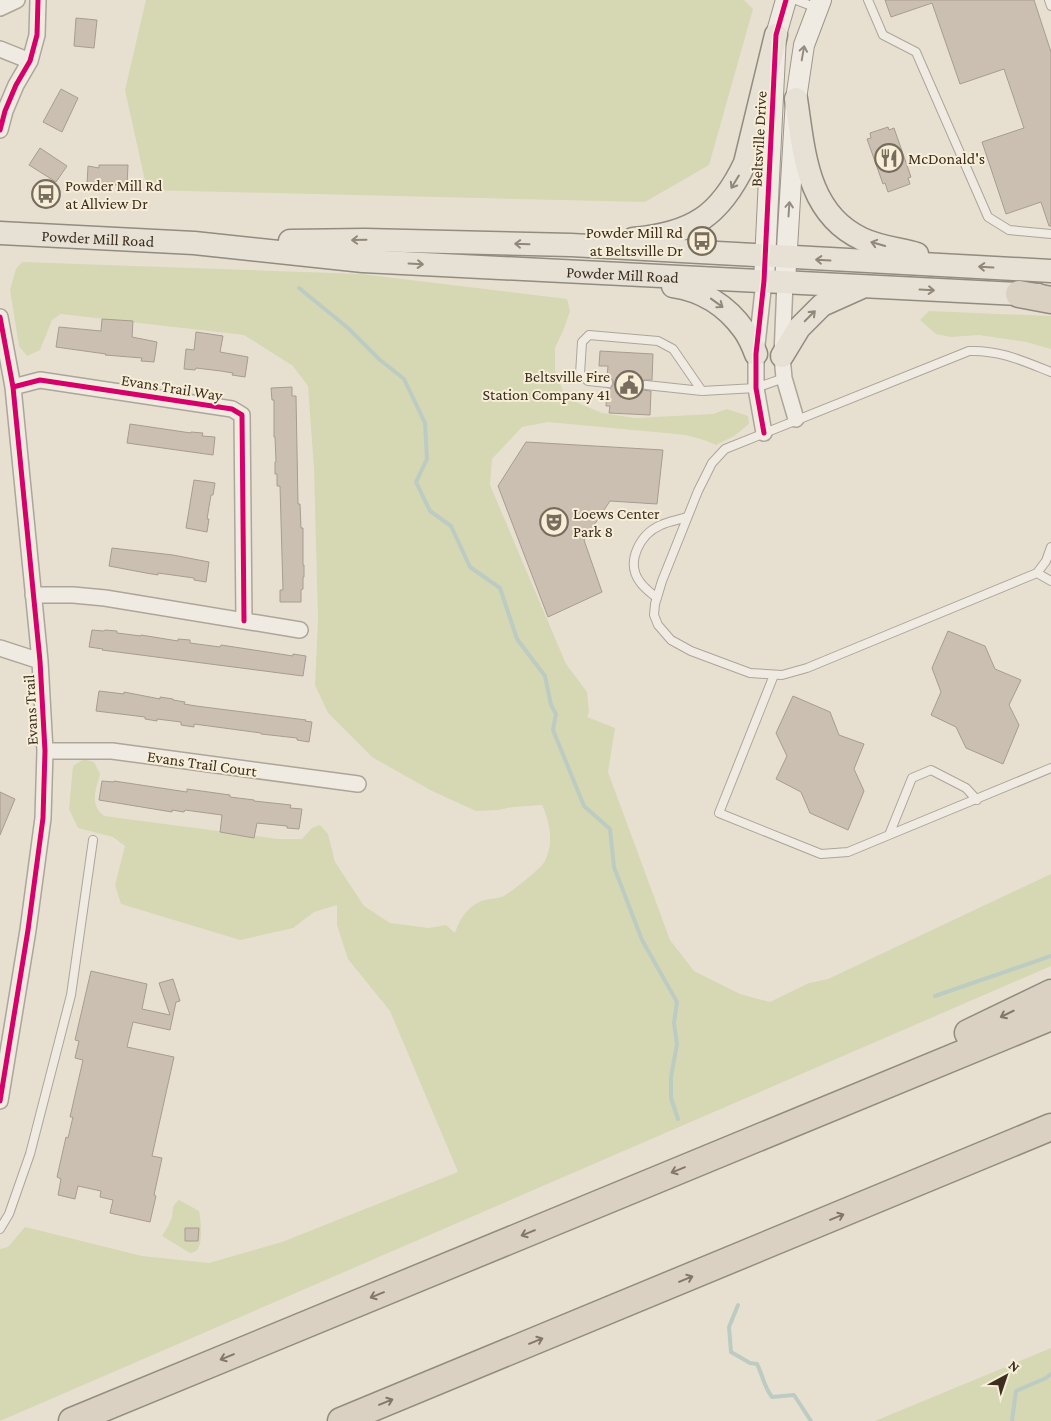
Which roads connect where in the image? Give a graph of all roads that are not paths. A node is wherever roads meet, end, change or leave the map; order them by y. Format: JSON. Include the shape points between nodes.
{"nodes":[{"id":1,"x":17,"y":0,"type":"edge"},
{"id":2,"x":38,"y":0,"type":"edge"},
{"id":3,"x":786,"y":0,"type":"edge"},
{"id":4,"x":796,"y":0,"type":"edge"},
{"id":5,"x":868,"y":0,"type":"edge"},
{"id":6,"x":1049,"y":0,"type":"edge"},
{"id":7,"x":819,"y":4,"type":"edge"},
{"id":8,"x":1051,"y":6,"type":"edge"},
{"id":9,"x":0,"y":8,"type":"edge"},
{"id":10,"x":776,"y":35,"type":"junction"},
{"id":11,"x":0,"y":48,"type":"edge"},
{"id":12,"x":30,"y":60,"type":"junction"},
{"id":13,"x":796,"y":99,"type":"junction"},
{"id":14,"x":0,"y":130,"type":"edge"},
{"id":15,"x":0,"y":233,"type":"edge"},
{"id":16,"x":1051,"y":234,"type":"edge"},
{"id":17,"x":194,"y":243,"type":"junction"},
{"id":18,"x":571,"y":245,"type":"junction"},
{"id":19,"x":776,"y":257,"type":"junction"},
{"id":20,"x":959,"y":266,"type":"junction"},
{"id":21,"x":568,"y":271,"type":"junction"},
{"id":22,"x":1051,"y":271,"type":"edge"},
{"id":23,"x":775,"y":281,"type":"junction"},
{"id":24,"x":861,"y":287,"type":"junction"},
{"id":25,"x":1019,"y":294,"type":"joint"},
{"id":26,"x":1051,"y":298,"type":"edge"},
{"id":27,"x":0,"y":317,"type":"edge"},
{"id":28,"x":756,"y":354,"type":"junction"},
{"id":29,"x":782,"y":356,"type":"junction"},
{"id":30,"x":1051,"y":372,"type":"edge"},
{"id":31,"x":784,"y":378,"type":"junction"},
{"id":32,"x":608,"y":383,"type":"dead end"},
{"id":33,"x":646,"y":385,"type":"dead end"},
{"id":34,"x":13,"y":387,"type":"junction"},
{"id":35,"x":756,"y":388,"type":"junction"},
{"id":36,"x":702,"y":391,"type":"junction"},
{"id":37,"x":796,"y":419,"type":"junction"},
{"id":38,"x":764,"y":433,"type":"junction"},
{"id":39,"x":687,"y":517,"type":"junction"},
{"id":40,"x":1051,"y":548,"type":"edge"},
{"id":41,"x":1037,"y":573,"type":"junction"},
{"id":42,"x":1051,"y":581,"type":"edge"},
{"id":43,"x":33,"y":595,"type":"junction"},
{"id":44,"x":657,"y":598,"type":"junction"},
{"id":45,"x":244,"y":621,"type":"junction"},
{"id":46,"x":300,"y":630,"type":"dead end"},
{"id":47,"x":0,"y":648,"type":"edge"},
{"id":48,"x":40,"y":660,"type":"junction"},
{"id":49,"x":774,"y":675,"type":"junction"},
{"id":50,"x":45,"y":751,"type":"junction"},
{"id":51,"x":1051,"y":768,"type":"edge"},
{"id":52,"x":358,"y":784,"type":"dead end"},
{"id":53,"x":977,"y":800,"type":"junction"},
{"id":54,"x":889,"y":834,"type":"junction"},
{"id":55,"x":93,"y":840,"type":"dead end"},
{"id":56,"x":1051,"y":993,"type":"edge"},
{"id":57,"x":1051,"y":1016,"type":"edge"},
{"id":58,"x":0,"y":1100,"type":"edge"},
{"id":59,"x":1051,"y":1127,"type":"edge"},
{"id":60,"x":1051,"y":1144,"type":"edge"},
{"id":61,"x":723,"y":1152,"type":"junction"},
{"id":62,"x":876,"y":1200,"type":"junction"},
{"id":63,"x":0,"y":1229,"type":"edge"},
{"id":64,"x":72,"y":1421,"type":"edge"},
{"id":65,"x":341,"y":1421,"type":"edge"}],
"edges":[{"from":1,"to":9,"type":"street"},
{"from":2,"to":12,"type":"street","via":[[37,35]]},
{"from":3,"to":10,"type":"street","name":"Beltsville Drive"},
{"from":4,"to":7,"type":"lane"},
{"from":5,"to":16,"type":"lane","via":[[883,35],[916,52],[988,217],[1008,230]]},
{"from":6,"to":8,"type":"lane"},
{"from":13,"to":7,"type":"street","name":"Beltsville Drive","one_way":true,"via":[[804,45]]},
{"from":10,"to":18,"type":"main road","one_way":true,"via":[[745,163],[737,180],[714,211],[674,233]]},
{"from":10,"to":19,"type":"street","name":"Beltsville Drive"},
{"from":11,"to":12,"type":"street"},
{"from":12,"to":14,"type":"street","via":[[16,85]]},
{"from":19,"to":13,"type":"street","name":"Beltsville Drive","one_way":true},
{"from":20,"to":13,"type":"main road","one_way":true,"via":[[876,244],[854,234],[834,218],[814,188],[806,168]]},
{"from":15,"to":17,"type":"main road","name":"Powder Mill Road"},
{"from":18,"to":17,"type":"main road","name":"Powder Mill Road","one_way":true,"via":[[365,240]]},
{"from":17,"to":21,"type":"main road","name":"Powder Mill Road","one_way":true,"via":[[364,261]]},
{"from":18,"to":19,"type":"main road","name":"Powder Mill Road"},
{"from":20,"to":19,"type":"main road","name":"Powder Mill Road","one_way":true},
{"from":19,"to":23,"type":"street","name":"Beltsville Drive"},
{"from":22,"to":20,"type":"main road","name":"Powder Mill Road","one_way":true},
{"from":21,"to":23,"type":"main road","name":"Powder Mill Road"},
{"from":21,"to":28,"type":"main road","one_way":true,"via":[[684,288],[705,295],[745,330]]},
{"from":23,"to":24,"type":"main road","name":"Powder Mill Road"},
{"from":23,"to":28,"type":"street"},
{"from":23,"to":29,"type":"street"},
{"from":24,"to":25,"type":"main road","name":"Powder Mill Road","one_way":true},
{"from":29,"to":24,"type":"main road","one_way":true,"via":[[799,328],[822,305]]},
{"from":25,"to":26,"type":"highway"},
{"from":27,"to":34,"type":"street","name":"Evans Trail"},
{"from":28,"to":35,"type":"street"},
{"from":29,"to":31,"type":"street"},
{"from":30,"to":37,"type":"lane","via":[[1004,354],[969,351]]},
{"from":31,"to":35,"type":"lane"},
{"from":31,"to":37,"type":"street"},
{"from":32,"to":36,"type":"lane","via":[[588,381],[580,374],[582,342],[589,335],[658,341],[673,349]]},
{"from":33,"to":36,"type":"lane"},
{"from":34,"to":43,"type":"street","name":"Evans Trail"},
{"from":34,"to":45,"type":"street","name":"Evans Trail Way","via":[[40,380],[232,409],[242,415]]},
{"from":35,"to":36,"type":"lane"},
{"from":35,"to":38,"type":"street"},
{"from":37,"to":38,"type":"lane"},
{"from":38,"to":39,"type":"lane","via":[[720,454],[705,476]]},
{"from":39,"to":44,"type":"lane"},
{"from":39,"to":44,"type":"lane","via":[[650,532],[635,553],[633,565],[636,576],[640,584]]},
{"from":40,"to":41,"type":"lane"},
{"from":41,"to":42,"type":"lane"},
{"from":41,"to":49,"type":"lane","via":[[807,668]]},
{"from":43,"to":45,"type":"street","via":[[105,598]]},
{"from":43,"to":48,"type":"street","name":"Evans Trail"},
{"from":44,"to":49,"type":"lane","via":[[654,615],[671,640],[750,673]]},
{"from":45,"to":46,"type":"street"},
{"from":47,"to":48,"type":"street","name":"Evans Trail"},
{"from":48,"to":50,"type":"street","name":"Evans Trail"},
{"from":49,"to":54,"type":"lane","via":[[719,813],[821,854],[848,852]]},
{"from":50,"to":52,"type":"street","name":"Evans Trail Court","via":[[112,751]]},
{"from":50,"to":58,"type":"street","name":"Evans Trail","via":[[43,818]]},
{"from":51,"to":53,"type":"lane"},
{"from":53,"to":54,"type":"lane"},
{"from":53,"to":54,"type":"lane","via":[[966,788],[931,770],[912,778]]},
{"from":55,"to":63,"type":"lane","via":[[71,995],[30,1154],[9,1214]]},
{"from":56,"to":61,"type":"highway","one_way":true},
{"from":57,"to":61,"type":"highway"},
{"from":59,"to":62,"type":"highway"},
{"from":60,"to":62,"type":"highway"},
{"from":61,"to":64,"type":"highway","one_way":true},
{"from":65,"to":62,"type":"highway","one_way":true}]}
